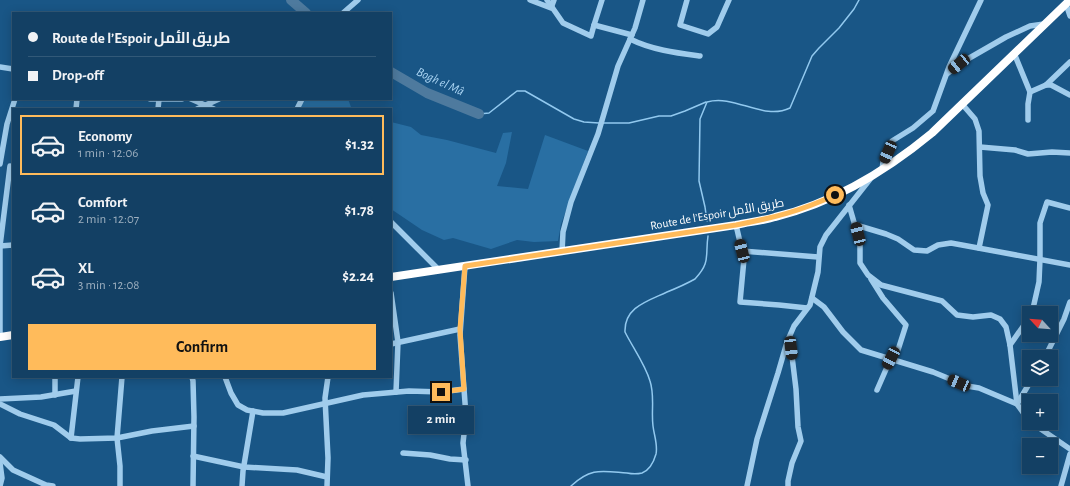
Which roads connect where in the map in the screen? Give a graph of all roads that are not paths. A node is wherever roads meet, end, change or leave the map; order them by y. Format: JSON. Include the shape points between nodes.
{"nodes":[{"id":1,"x":358,"y":0,"type":"edge"},
{"id":2,"x":530,"y":0,"type":"edge"},
{"id":3,"x":547,"y":0,"type":"edge"},
{"id":4,"x":554,"y":0,"type":"edge"},
{"id":5,"x":602,"y":0,"type":"edge"},
{"id":6,"x":642,"y":0,"type":"edge"},
{"id":7,"x":687,"y":0,"type":"edge"},
{"id":8,"x":728,"y":0,"type":"edge"},
{"id":9,"x":981,"y":0,"type":"edge"},
{"id":10,"x":1068,"y":2,"type":"edge"},
{"id":11,"x":551,"y":8,"type":"junction"},
{"id":12,"x":345,"y":12,"type":"edge"},
{"id":13,"x":1070,"y":16,"type":"edge"},
{"id":14,"x":1044,"y":24,"type":"junction"},
{"id":15,"x":594,"y":25,"type":"junction"},
{"id":16,"x":631,"y":37,"type":"junction"},
{"id":17,"x":1014,"y":53,"type":"junction"},
{"id":18,"x":700,"y":56,"type":"dead end"},
{"id":19,"x":1070,"y":62,"type":"edge"},
{"id":20,"x":0,"y":67,"type":"edge"},
{"id":21,"x":12,"y":69,"type":"edge"},
{"id":22,"x":947,"y":74,"type":"junction"},
{"id":23,"x":1046,"y":85,"type":"junction"},
{"id":24,"x":1030,"y":92,"type":"junction"},
{"id":25,"x":1070,"y":95,"type":"edge"},
{"id":26,"x":194,"y":100,"type":"edge"},
{"id":27,"x":216,"y":100,"type":"edge"},
{"id":28,"x":205,"y":104,"type":"junction"},
{"id":29,"x":962,"y":104,"type":"junction"},
{"id":30,"x":12,"y":108,"type":"edge"},
{"id":31,"x":199,"y":108,"type":"edge"},
{"id":32,"x":212,"y":108,"type":"edge"},
{"id":33,"x":1028,"y":120,"type":"dead end"},
{"id":34,"x":980,"y":147,"type":"junction"},
{"id":35,"x":1070,"y":153,"type":"edge"},
{"id":36,"x":0,"y":164,"type":"edge"},
{"id":37,"x":12,"y":166,"type":"edge"},
{"id":38,"x":882,"y":170,"type":"junction"},
{"id":39,"x":874,"y":175,"type":"junction"},
{"id":40,"x":849,"y":205,"type":"junction"},
{"id":41,"x":1070,"y":208,"type":"edge"},
{"id":42,"x":392,"y":223,"type":"edge"},
{"id":43,"x":736,"y":225,"type":"junction"},
{"id":44,"x":856,"y":225,"type":"junction"},
{"id":45,"x":12,"y":244,"type":"edge"},
{"id":46,"x":0,"y":246,"type":"edge"},
{"id":47,"x":979,"y":248,"type":"junction"},
{"id":48,"x":742,"y":251,"type":"junction"},
{"id":49,"x":562,"y":252,"type":"junction"},
{"id":50,"x":818,"y":257,"type":"junction"},
{"id":51,"x":1040,"y":258,"type":"junction"},
{"id":52,"x":1070,"y":265,"type":"edge"},
{"id":53,"x":465,"y":266,"type":"junction"},
{"id":54,"x":439,"y":270,"type":"junction"},
{"id":55,"x":868,"y":275,"type":"junction"},
{"id":56,"x":392,"y":277,"type":"edge"},
{"id":57,"x":812,"y":298,"type":"junction"},
{"id":58,"x":392,"y":301,"type":"edge"},
{"id":59,"x":1070,"y":302,"type":"edge"},
{"id":60,"x":1034,"y":306,"type":"edge"},
{"id":61,"x":807,"y":308,"type":"junction"},
{"id":62,"x":1022,"y":328,"type":"edge"},
{"id":63,"x":460,"y":329,"type":"junction"},
{"id":64,"x":12,"y":335,"type":"edge"},
{"id":65,"x":0,"y":337,"type":"edge"},
{"id":66,"x":398,"y":342,"type":"junction"},
{"id":67,"x":787,"y":342,"type":"junction"},
{"id":68,"x":392,"y":344,"type":"edge"},
{"id":69,"x":1010,"y":345,"type":"junction"},
{"id":70,"x":1048,"y":350,"type":"edge"},
{"id":71,"x":891,"y":358,"type":"junction"},
{"id":72,"x":55,"y":378,"type":"edge"},
{"id":73,"x":78,"y":378,"type":"edge"},
{"id":74,"x":122,"y":378,"type":"edge"},
{"id":75,"x":192,"y":378,"type":"edge"},
{"id":76,"x":225,"y":378,"type":"edge"},
{"id":77,"x":328,"y":378,"type":"edge"},
{"id":78,"x":1028,"y":386,"type":"edge"},
{"id":79,"x":464,"y":389,"type":"junction"},
{"id":80,"x":877,"y":390,"type":"dead end"},
{"id":81,"x":76,"y":391,"type":"junction"},
{"id":82,"x":396,"y":392,"type":"junction"},
{"id":83,"x":55,"y":395,"type":"junction"},
{"id":84,"x":0,"y":399,"type":"edge"},
{"id":85,"x":326,"y":403,"type":"junction"},
{"id":86,"x":0,"y":404,"type":"edge"},
{"id":87,"x":1017,"y":404,"type":"junction"},
{"id":88,"x":253,"y":411,"type":"junction"},
{"id":89,"x":1022,"y":411,"type":"edge"},
{"id":90,"x":194,"y":426,"type":"junction"},
{"id":91,"x":1042,"y":430,"type":"edge"},
{"id":92,"x":71,"y":438,"type":"junction"},
{"id":93,"x":117,"y":438,"type":"junction"},
{"id":94,"x":1070,"y":449,"type":"edge"},
{"id":95,"x":403,"y":453,"type":"dead end"},
{"id":96,"x":1070,"y":454,"type":"edge"},
{"id":97,"x":194,"y":456,"type":"junction"},
{"id":98,"x":0,"y":457,"type":"edge"},
{"id":99,"x":466,"y":460,"type":"junction"},
{"id":100,"x":0,"y":463,"type":"edge"},
{"id":101,"x":244,"y":467,"type":"junction"},
{"id":102,"x":327,"y":477,"type":"junction"},
{"id":103,"x":0,"y":486,"type":"edge"},
{"id":104,"x":53,"y":486,"type":"edge"},
{"id":105,"x":120,"y":486,"type":"edge"},
{"id":106,"x":193,"y":486,"type":"edge"},
{"id":107,"x":242,"y":486,"type":"edge"},
{"id":108,"x":327,"y":486,"type":"edge"},
{"id":109,"x":468,"y":486,"type":"edge"},
{"id":110,"x":747,"y":486,"type":"edge"},
{"id":111,"x":788,"y":486,"type":"edge"},
{"id":112,"x":1061,"y":486,"type":"edge"}],
"edges":[{"from":1,"to":12,"type":"street"},
{"from":2,"to":11,"type":"street"},
{"from":3,"to":11,"type":"street"},
{"from":4,"to":11,"type":"street"},
{"from":5,"to":15,"type":"street"},
{"from":6,"to":16,"type":"street"},
{"from":7,"to":8,"type":"street","via":[[680,24],[708,34],[718,27]]},
{"from":9,"to":22,"type":"street"},
{"from":10,"to":13,"type":"street"},
{"from":10,"to":14,"type":"highway","name":"Route de l’Espoir طريق الأمل"},
{"from":11,"to":15,"type":"street","via":[[563,23],[591,36]]},
{"from":14,"to":17,"type":"highway","name":"Route de l’Espoir طريق الأمل"},
{"from":14,"to":22,"type":"street","via":[[1030,26],[1006,37],[959,64]]},
{"from":15,"to":16,"type":"street"},
{"from":16,"to":18,"type":"street","via":[[648,46]]},
{"from":16,"to":49,"type":"street","via":[[618,66],[591,155],[571,202],[563,232]]},
{"from":17,"to":24,"type":"street"},
{"from":17,"to":29,"type":"highway","name":"Route de l’Espoir طريق الأمل"},
{"from":19,"to":23,"type":"street"},
{"from":20,"to":21,"type":"street"},
{"from":22,"to":38,"type":"street","via":[[933,111],[892,141]]},
{"from":23,"to":24,"type":"street"},
{"from":23,"to":25,"type":"street"},
{"from":24,"to":33,"type":"street"},
{"from":26,"to":28,"type":"street"},
{"from":27,"to":28,"type":"street"},
{"from":28,"to":31,"type":"street"},
{"from":28,"to":32,"type":"street"},
{"from":29,"to":34,"type":"street","via":[[975,119]]},
{"from":29,"to":38,"type":"highway","name":"Route de l’Espoir طريق الأمل","via":[[910,152]]},
{"from":30,"to":36,"type":"street"},
{"from":34,"to":35,"type":"street","via":[[1015,150],[1028,154]]},
{"from":34,"to":47,"type":"street","via":[[980,176],[988,205]]},
{"from":36,"to":37,"type":"street"},
{"from":37,"to":46,"type":"street"},
{"from":38,"to":39,"type":"highway","name":"Route de l’Espoir طريق الأمل"},
{"from":39,"to":40,"type":"street"},
{"from":39,"to":43,"type":"highway","name":"Route de l’Espoir طريق الأمل","via":[[795,211]]},
{"from":40,"to":44,"type":"street"},
{"from":40,"to":50,"type":"street","via":[[826,235]]},
{"from":41,"to":51,"type":"street","via":[[1047,202],[1040,223]]},
{"from":42,"to":54,"type":"street"},
{"from":43,"to":48,"type":"street"},
{"from":43,"to":49,"type":"highway","name":"Route de l’Espoir طريق الأمل"},
{"from":44,"to":47,"type":"street","via":[[892,237],[914,250],[927,250],[950,243]]},
{"from":44,"to":55,"type":"street","via":[[860,243],[860,263]]},
{"from":45,"to":46,"type":"street"},
{"from":46,"to":65,"type":"street"},
{"from":47,"to":51,"type":"street"},
{"from":48,"to":50,"type":"street"},
{"from":48,"to":61,"type":"street","via":[[744,259],[740,302]]},
{"from":49,"to":53,"type":"highway","name":"Route de l’Espoir طريق الأمل"},
{"from":50,"to":57,"type":"street","via":[[818,272]]},
{"from":51,"to":52,"type":"street"},
{"from":51,"to":60,"type":"street","via":[[1039,282]]},
{"from":53,"to":54,"type":"highway","name":"Route de l’Espoir طريق الأمل"},
{"from":53,"to":63,"type":"street"},
{"from":54,"to":56,"type":"highway","name":"Route de l’Espoir طريق الأمل"},
{"from":55,"to":69,"type":"street","via":[[881,285],[942,301],[957,315],[991,315],[1000,319],[1006,327]]},
{"from":55,"to":71,"type":"street","via":[[906,325],[898,350]]},
{"from":57,"to":61,"type":"street"},
{"from":57,"to":71,"type":"street","via":[[824,307],[861,350]]},
{"from":58,"to":66,"type":"street"},
{"from":59,"to":70,"type":"street"},
{"from":61,"to":67,"type":"street","via":[[794,326]]},
{"from":62,"to":69,"type":"street"},
{"from":63,"to":66,"type":"street"},
{"from":63,"to":79,"type":"street"},
{"from":64,"to":65,"type":"highway"},
{"from":66,"to":68,"type":"street"},
{"from":66,"to":82,"type":"street"},
{"from":67,"to":110,"type":"street","via":[[757,439]]},
{"from":67,"to":111,"type":"street","via":[[791,348],[801,441],[792,463]]},
{"from":69,"to":87,"type":"street"},
{"from":71,"to":80,"type":"street"},
{"from":71,"to":87,"type":"street"},
{"from":72,"to":83,"type":"street"},
{"from":73,"to":81,"type":"street"},
{"from":74,"to":93,"type":"street"},
{"from":75,"to":90,"type":"street"},
{"from":76,"to":88,"type":"street","via":[[238,405]]},
{"from":77,"to":85,"type":"street"},
{"from":78,"to":87,"type":"street"},
{"from":79,"to":82,"type":"street"},
{"from":79,"to":99,"type":"street","via":[[466,416],[463,443]]},
{"from":81,"to":83,"type":"street"},
{"from":81,"to":92,"type":"street"},
{"from":82,"to":85,"type":"street","via":[[363,395]]},
{"from":83,"to":84,"type":"street"},
{"from":85,"to":88,"type":"street","via":[[282,412]]},
{"from":85,"to":102,"type":"street"},
{"from":86,"to":92,"type":"street","via":[[20,414],[54,425]]},
{"from":87,"to":89,"type":"street"},
{"from":88,"to":101,"type":"street"},
{"from":90,"to":93,"type":"street"},
{"from":90,"to":97,"type":"street"},
{"from":91,"to":94,"type":"street"},
{"from":92,"to":93,"type":"street"},
{"from":93,"to":105,"type":"street"},
{"from":95,"to":99,"type":"street"},
{"from":96,"to":112,"type":"street"},
{"from":97,"to":101,"type":"street"},
{"from":97,"to":106,"type":"street"},
{"from":98,"to":104,"type":"street","via":[[13,470]]},
{"from":99,"to":109,"type":"street"},
{"from":100,"to":103,"type":"street"},
{"from":101,"to":102,"type":"street","via":[[297,470]]},
{"from":101,"to":107,"type":"street"},
{"from":102,"to":108,"type":"street"}]}
